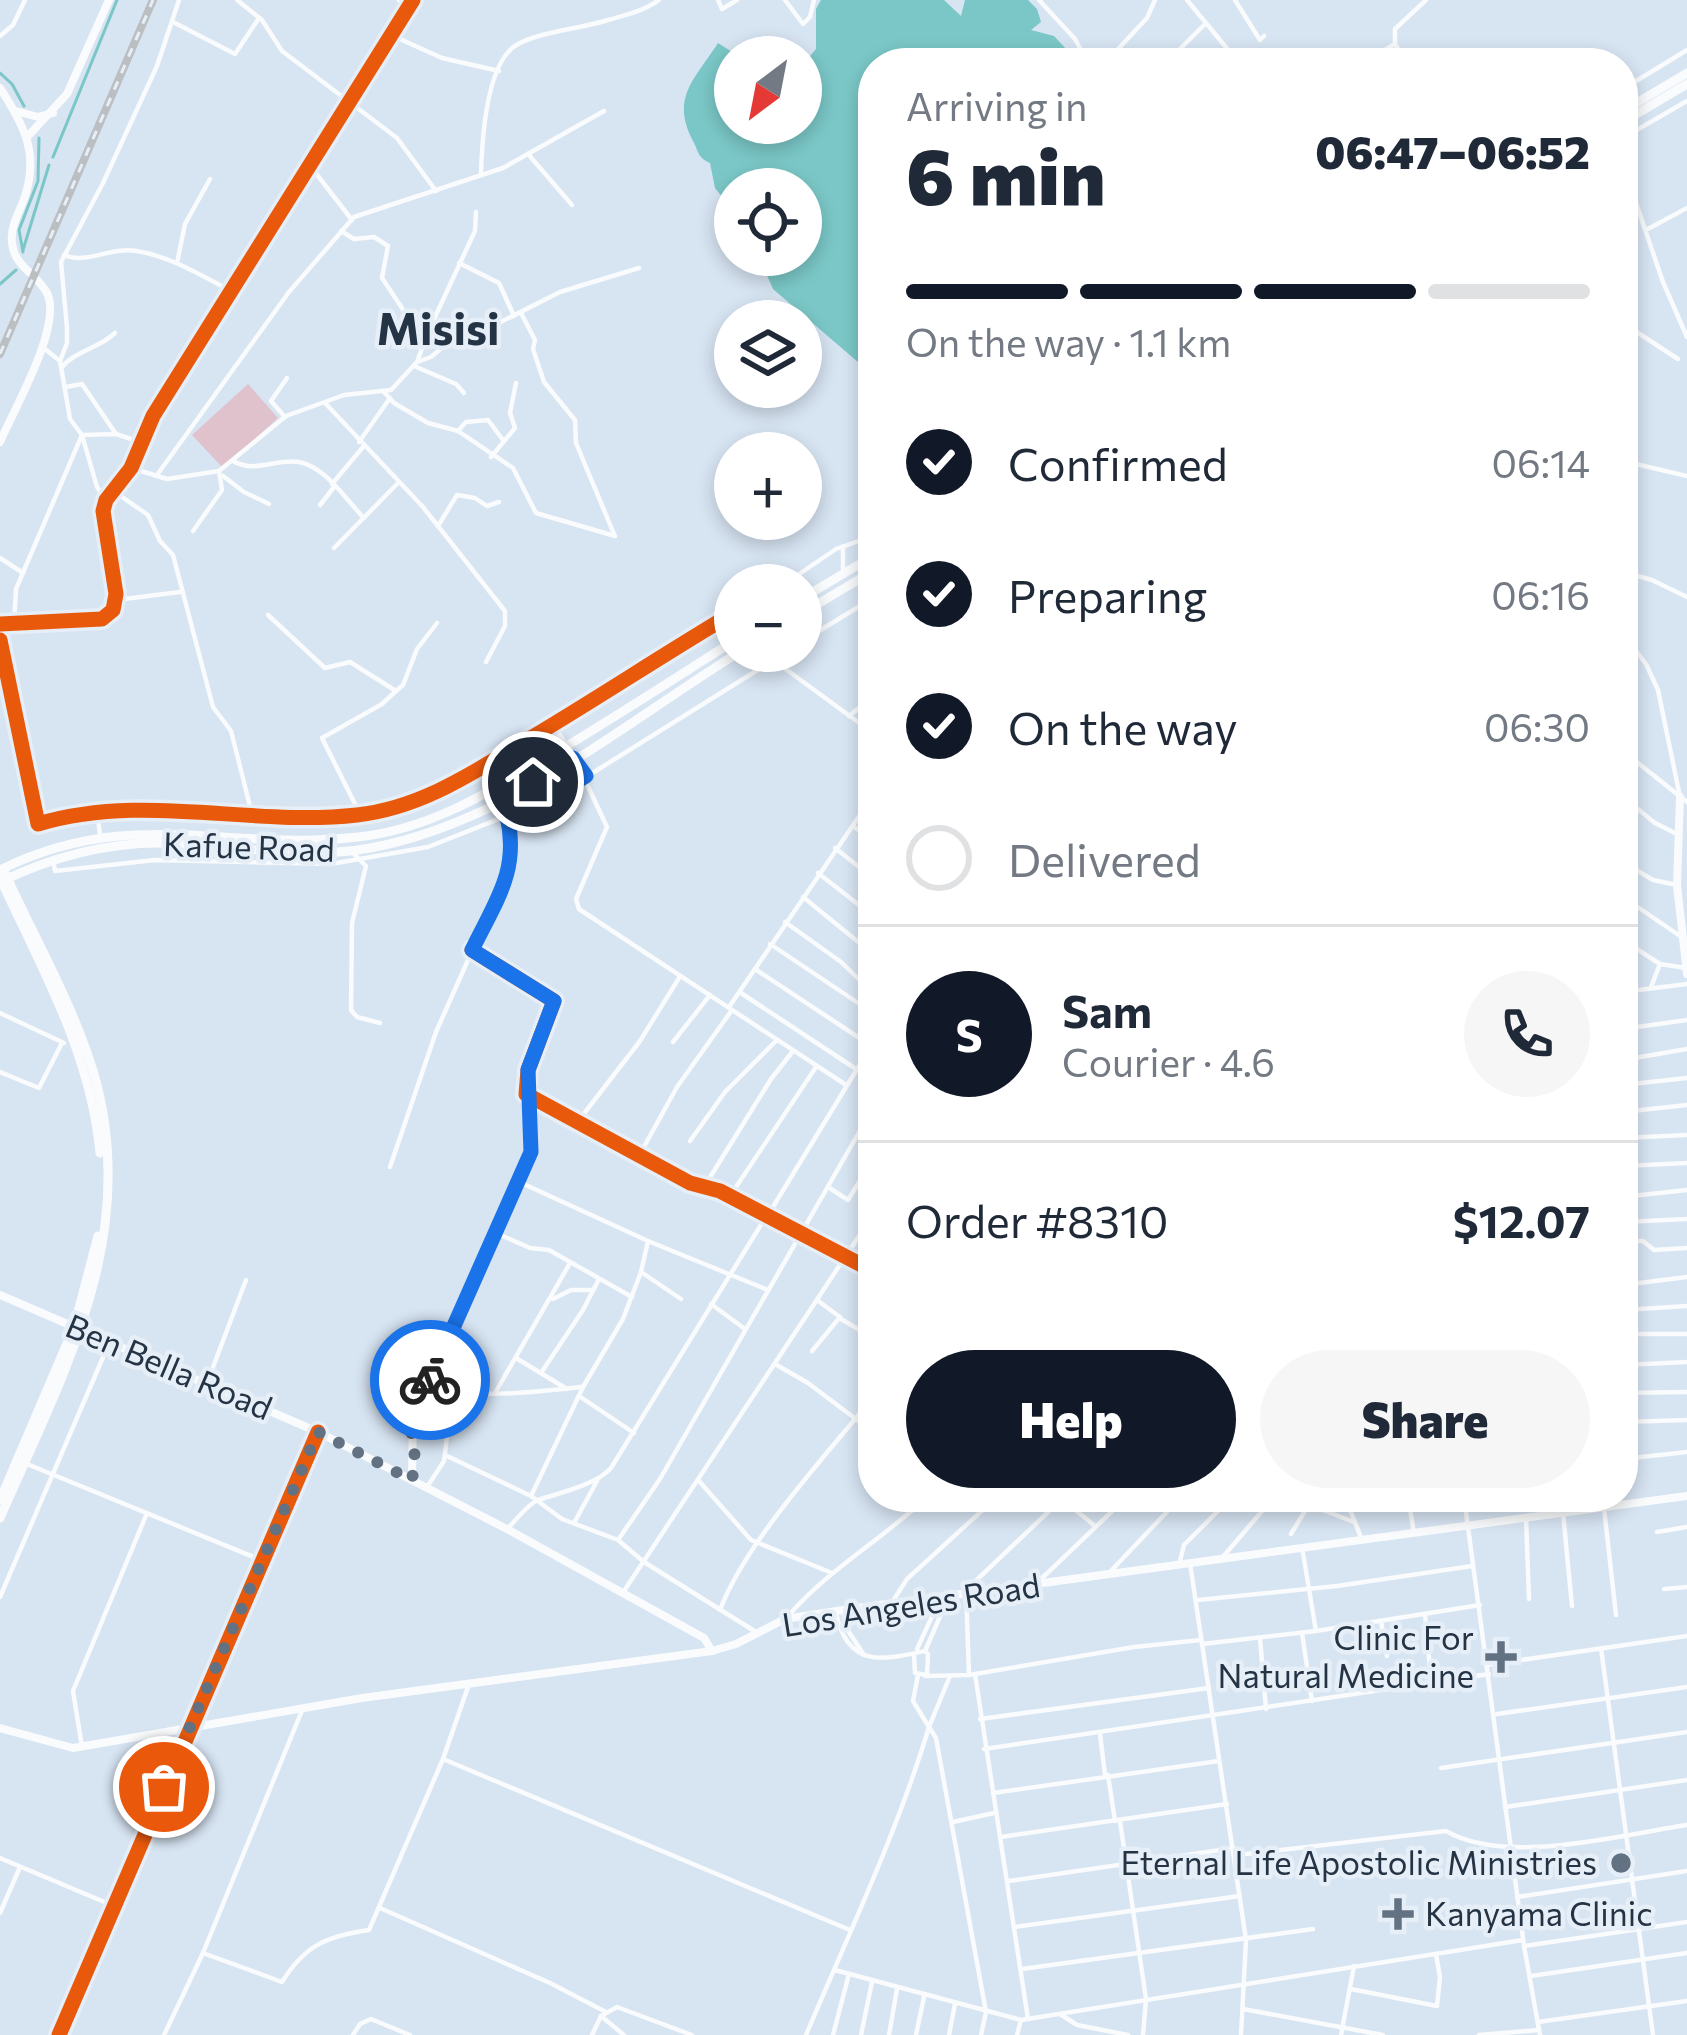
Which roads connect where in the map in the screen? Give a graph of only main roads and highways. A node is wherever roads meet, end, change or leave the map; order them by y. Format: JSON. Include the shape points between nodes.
{"nodes":[{"id":1,"x":412,"y":0,"type":"edge"},
{"id":2,"x":105,"y":1,"type":"edge"},
{"id":3,"x":1687,"y":73,"type":"edge"},
{"id":4,"x":1687,"y":83,"type":"edge"},
{"id":5,"x":0,"y":88,"type":"edge"},
{"id":6,"x":1638,"y":102,"type":"edge"},
{"id":7,"x":14,"y":110,"type":"junction"},
{"id":8,"x":53,"y":112,"type":"junction"},
{"id":9,"x":1638,"y":113,"type":"edge"},
{"id":10,"x":28,"y":136,"type":"junction"},
{"id":11,"x":0,"y":442,"type":"edge"},
{"id":12,"x":858,"y":564,"type":"edge"},
{"id":13,"x":858,"y":580,"type":"edge"},
{"id":14,"x":822,"y":586,"type":"edge"},
{"id":15,"x":822,"y":601,"type":"edge"},
{"id":16,"x":0,"y":624,"type":"edge"},
{"id":17,"x":0,"y":640,"type":"edge"},
{"id":18,"x":714,"y":653,"type":"edge"},
{"id":19,"x":714,"y":668,"type":"edge"},
{"id":20,"x":566,"y":746,"type":"junction"},
{"id":21,"x":573,"y":758,"type":"junction"},
{"id":22,"x":1683,"y":799,"type":"edge"},
{"id":23,"x":29,"y":869,"type":"junction"},
{"id":24,"x":3,"y":879,"type":"edge"},
{"id":25,"x":1685,"y":926,"type":"edge"},
{"id":26,"x":1687,"y":971,"type":"edge"},
{"id":27,"x":526,"y":1094,"type":"road end"},
{"id":28,"x":0,"y":1294,"type":"edge"},
{"id":29,"x":78,"y":1328,"type":"junction"},
{"id":30,"x":412,"y":1480,"type":"junction"},
{"id":31,"x":1687,"y":1496,"type":"edge"},
{"id":32,"x":0,"y":1499,"type":"edge"},
{"id":33,"x":1638,"y":1503,"type":"edge"},
{"id":34,"x":1573,"y":1512,"type":"edge"},
{"id":35,"x":0,"y":1518,"type":"edge"},
{"id":36,"x":712,"y":1651,"type":"junction"},
{"id":37,"x":0,"y":1728,"type":"edge"}],
"edges":[{"from":1,"to":16,"type":"main road","via":[[106,500],[115,605],[102,619]]},
{"from":2,"to":8,"type":"main road"},
{"from":3,"to":6,"type":"main road"},
{"from":4,"to":9,"type":"main road"},
{"from":5,"to":7,"type":"main road"},
{"from":7,"to":8,"type":"main road"},
{"from":7,"to":10,"type":"main road"},
{"from":8,"to":10,"type":"main road"},
{"from":10,"to":11,"type":"main road","via":[[32,174],[12,241],[48,295],[51,319]]},
{"from":12,"to":14,"type":"main road"},
{"from":13,"to":15,"type":"main road"},
{"from":17,"to":20,"type":"main road","via":[[38,824],[159,807],[361,814],[449,787],[552,726]]},
{"from":18,"to":20,"type":"main road","name":"Kafue Road"},
{"from":19,"to":21,"type":"main road","name":"Kafue Road"},
{"from":20,"to":21,"type":"main road"},
{"from":20,"to":24,"type":"main road","name":"Kafue Road","via":[[476,799],[388,832],[324,839],[100,836],[59,845]]},
{"from":21,"to":23,"type":"main road","name":"Kafue Road","via":[[433,831],[351,851],[125,845]]},
{"from":22,"to":25,"type":"main road","via":[[1677,834]]},
{"from":23,"to":24,"type":"main road","name":"Kafue Road"},
{"from":23,"to":24,"type":"main road","via":[[17,881]]},
{"from":24,"to":29,"type":"main road","via":[[102,1110],[104,1243]]},
{"from":25,"to":26,"type":"main road"},
{"from":27,"to":30,"type":"main road","via":[[532,1147],[411,1430]]},
{"from":28,"to":29,"type":"main road","name":"Ben Bella Road"},
{"from":29,"to":30,"type":"main road","name":"Ben Bella Road"},
{"from":29,"to":32,"type":"main road"},
{"from":29,"to":35,"type":"main road"},
{"from":30,"to":36,"type":"main road","name":"Ben Bella Road","via":[[704,1638]]},
{"from":31,"to":33,"type":"main road","name":"Los Angeles Road"},
{"from":34,"to":36,"type":"main road","name":"Los Angeles Road","via":[[785,1619]]},
{"from":36,"to":37,"type":"main road","name":"Los Angeles Road","via":[[82,1747]]}]}
